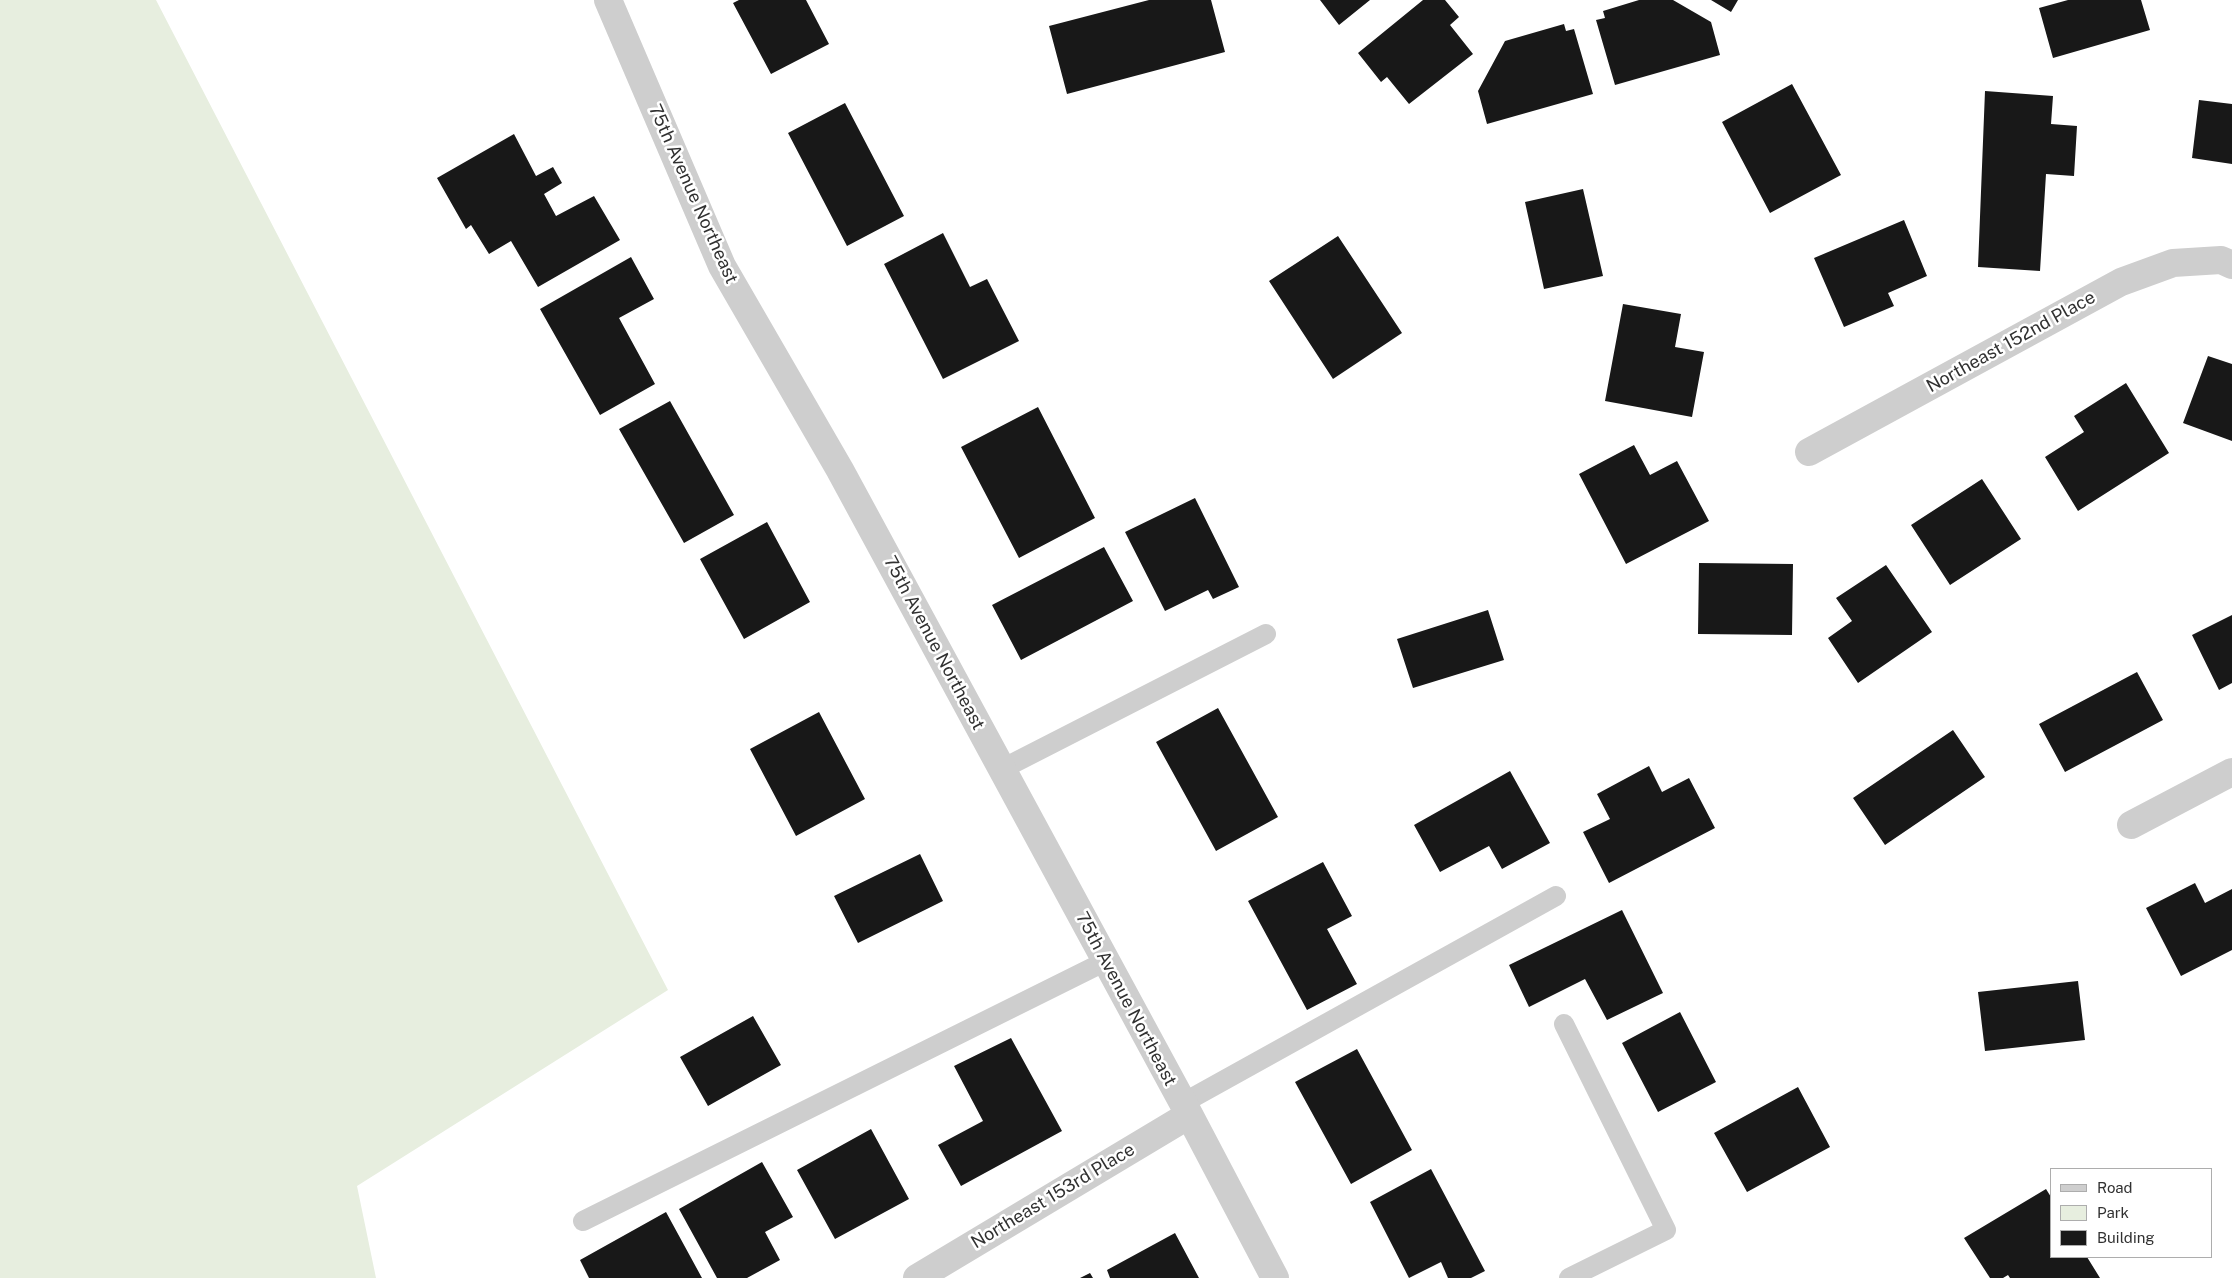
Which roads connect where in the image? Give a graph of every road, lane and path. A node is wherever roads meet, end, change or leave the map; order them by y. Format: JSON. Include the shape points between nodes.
{"nodes":[{"id":1,"x":608,"y":0,"type":"edge"},
{"id":2,"x":2227,"y":263,"type":"edge"},
{"id":3,"x":1809,"y":452,"type":"dead end"},
{"id":4,"x":1266,"y":634,"type":"dead end"},
{"id":5,"x":1002,"y":769,"type":"junction"},
{"id":6,"x":2232,"y":772,"type":"edge"},
{"id":7,"x":2131,"y":825,"type":"dead end"},
{"id":8,"x":1556,"y":896,"type":"dead end"},
{"id":9,"x":1106,"y":961,"type":"junction"},
{"id":10,"x":1564,"y":1024,"type":"dead end"},
{"id":11,"x":1186,"y":1109,"type":"junction"},
{"id":12,"x":583,"y":1221,"type":"dead end"},
{"id":13,"x":917,"y":1278,"type":"edge"},
{"id":14,"x":1275,"y":1278,"type":"edge"},
{"id":15,"x":1569,"y":1278,"type":"edge"}],
"edges":[{"from":1,"to":5,"type":"street","name":"75th Avenue Northeast","via":[[722,266],[840,470]]},
{"from":2,"to":3,"type":"street","name":"Northeast 152nd Place","via":[[2173,262],[2121,282]]},
{"from":4,"to":5,"type":"lane"},
{"from":5,"to":9,"type":"street","name":"75th Avenue Northeast"},
{"from":6,"to":7,"type":"street"},
{"from":8,"to":11,"type":"lane"},
{"from":9,"to":11,"type":"street","name":"75th Avenue Northeast"},
{"from":9,"to":12,"type":"lane"},
{"from":10,"to":15,"type":"lane","via":[[1666,1230]]},
{"from":11,"to":13,"type":"street","name":"Northeast 153rd Place"},
{"from":11,"to":14,"type":"street","name":"75th Avenue Northeast"}]}
